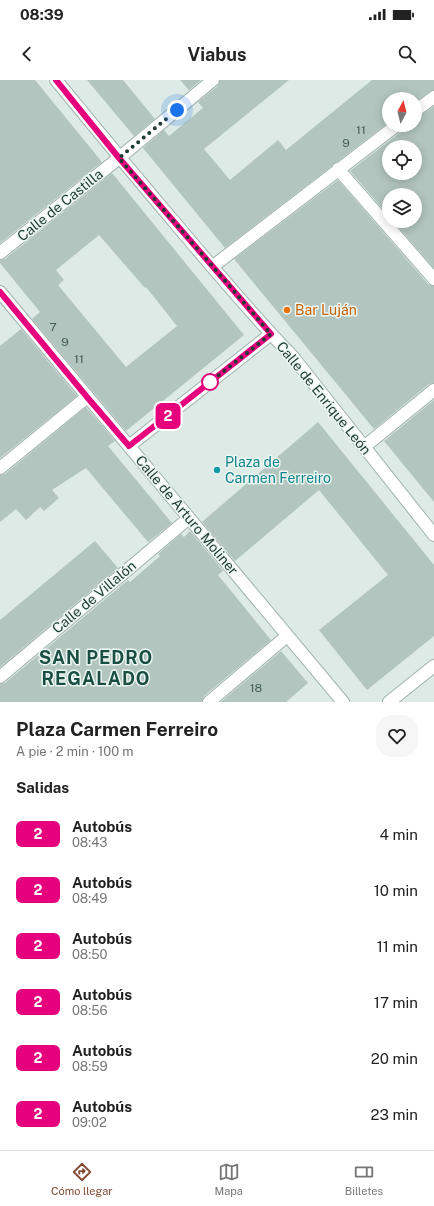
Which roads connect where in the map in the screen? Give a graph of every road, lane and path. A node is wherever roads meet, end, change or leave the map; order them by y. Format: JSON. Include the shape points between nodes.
{"nodes":[{"id":1,"x":56,"y":80,"type":"edge"},
{"id":2,"x":213,"y":80,"type":"edge"},
{"id":3,"x":434,"y":97,"type":"edge"},
{"id":4,"x":422,"y":106,"type":"edge"},
{"id":5,"x":388,"y":132,"type":"edge"},
{"id":6,"x":119,"y":158,"type":"junction"},
{"id":7,"x":338,"y":169,"type":"junction"},
{"id":8,"x":0,"y":253,"type":"edge"},
{"id":9,"x":212,"y":267,"type":"junction"},
{"id":10,"x":434,"y":279,"type":"edge"},
{"id":11,"x":0,"y":292,"type":"edge"},
{"id":12,"x":271,"y":334,"type":"junction"},
{"id":13,"x":434,"y":390,"type":"edge"},
{"id":14,"x":87,"y":397,"type":"junction"},
{"id":15,"x":129,"y":446,"type":"junction"},
{"id":16,"x":364,"y":447,"type":"junction"},
{"id":17,"x":0,"y":468,"type":"edge"},
{"id":18,"x":189,"y":518,"type":"junction"},
{"id":19,"x":434,"y":535,"type":"edge"},
{"id":20,"x":287,"y":636,"type":"junction"},
{"id":21,"x":434,"y":666,"type":"edge"},
{"id":22,"x":0,"y":677,"type":"edge"},
{"id":23,"x":209,"y":702,"type":"edge"},
{"id":24,"x":343,"y":702,"type":"edge"},
{"id":25,"x":389,"y":702,"type":"edge"}],
"edges":[{"from":1,"to":6,"type":"street","name":"Calle de Enrique León"},
{"from":2,"to":6,"type":"street","name":"Calle de Castilla"},
{"from":3,"to":4,"type":"street"},
{"from":5,"to":7,"type":"street"},
{"from":6,"to":8,"type":"street","name":"Calle de Castilla"},
{"from":6,"to":9,"type":"street","name":"Calle de Enrique León"},
{"from":7,"to":9,"type":"street"},
{"from":7,"to":10,"type":"street"},
{"from":9,"to":12,"type":"street","name":"Calle de Enrique León"},
{"from":11,"to":14,"type":"street","name":"Calle de Arturo Moliner"},
{"from":12,"to":15,"type":"street"},
{"from":12,"to":16,"type":"street","name":"Calle de Enrique León","via":[[293,357]]},
{"from":13,"to":16,"type":"street"},
{"from":14,"to":15,"type":"street","name":"Calle de Arturo Moliner"},
{"from":14,"to":17,"type":"street"},
{"from":15,"to":18,"type":"street","name":"Calle de Arturo Moliner"},
{"from":16,"to":19,"type":"street","name":"Calle de Enrique León"},
{"from":18,"to":20,"type":"street","name":"Calle de Arturo Moliner"},
{"from":18,"to":22,"type":"street","name":"Calle de Villalón"},
{"from":20,"to":23,"type":"street"},
{"from":20,"to":24,"type":"street","name":"Calle de Arturo Moliner"},
{"from":21,"to":25,"type":"street"}]}
